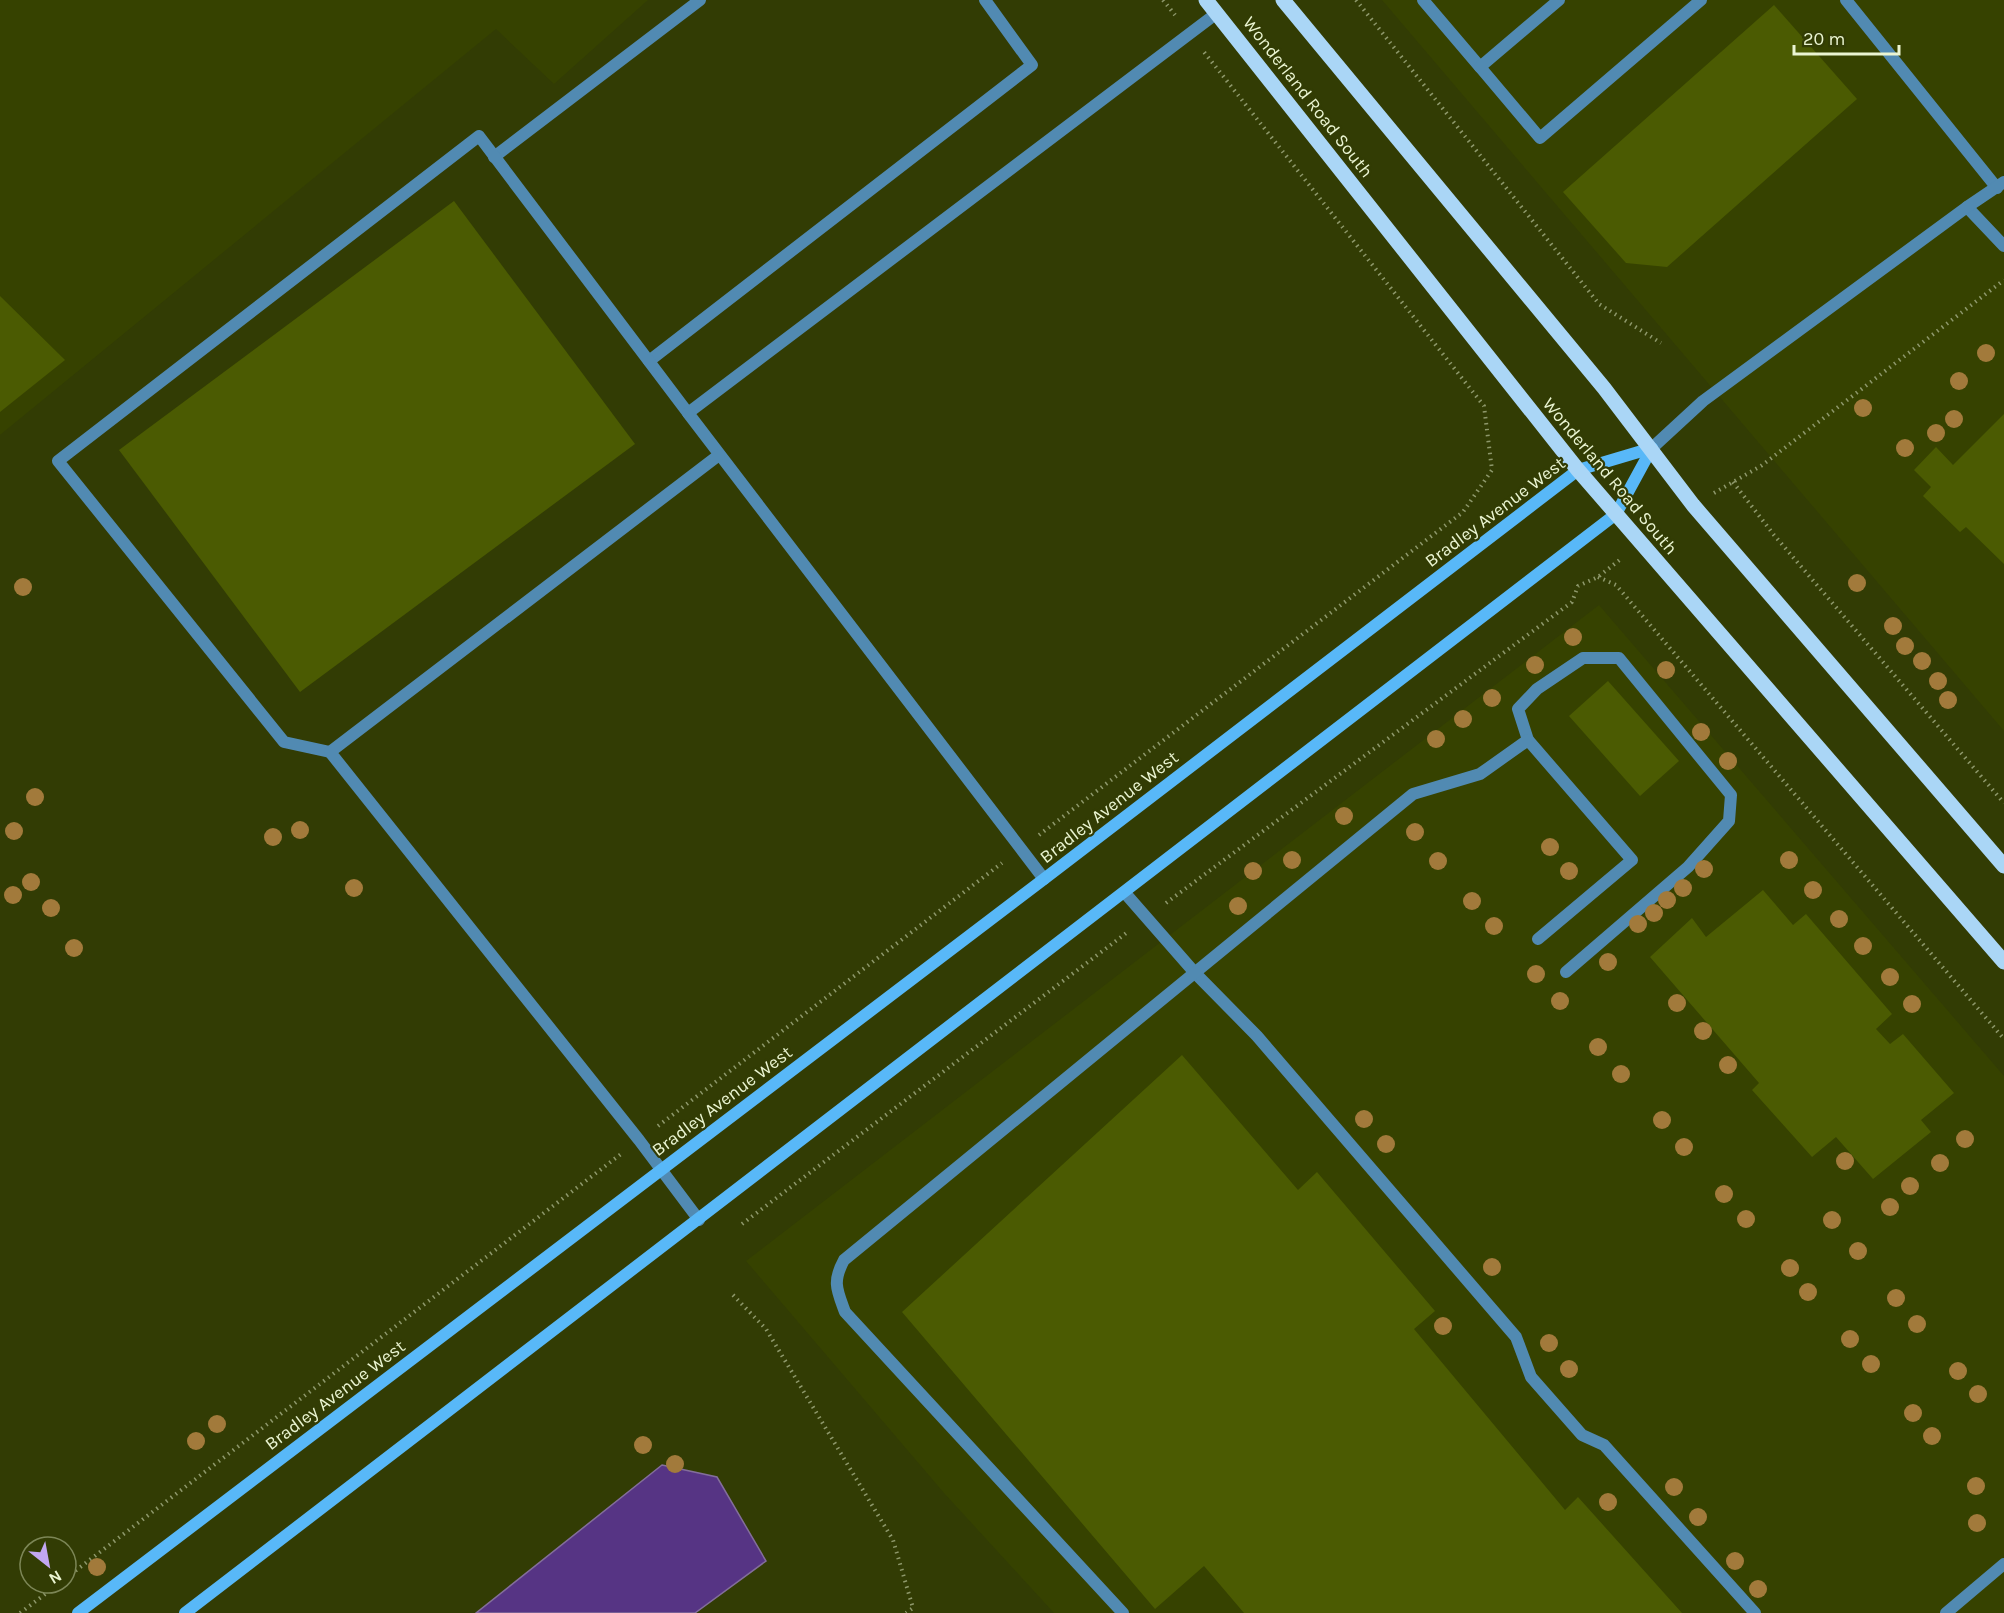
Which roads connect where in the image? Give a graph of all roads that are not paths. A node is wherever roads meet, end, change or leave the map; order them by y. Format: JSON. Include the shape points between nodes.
{"nodes":[{"id":1,"x":700,"y":0,"type":"edge"},
{"id":2,"x":985,"y":0,"type":"edge"},
{"id":3,"x":1206,"y":0,"type":"edge"},
{"id":4,"x":1283,"y":0,"type":"edge"},
{"id":5,"x":1423,"y":0,"type":"edge"},
{"id":6,"x":1558,"y":0,"type":"edge"},
{"id":7,"x":1701,"y":0,"type":"edge"},
{"id":8,"x":1846,"y":0,"type":"edge"},
{"id":9,"x":1217,"y":13,"type":"junction"},
{"id":10,"x":1480,"y":67,"type":"junction"},
{"id":11,"x":494,"y":157,"type":"junction"},
{"id":12,"x":2000,"y":185,"type":"edge"},
{"id":13,"x":1967,"y":207,"type":"junction"},
{"id":14,"x":2004,"y":246,"type":"edge"},
{"id":15,"x":649,"y":361,"type":"junction"},
{"id":16,"x":688,"y":413,"type":"junction"},
{"id":17,"x":1652,"y":448,"type":"junction"},
{"id":18,"x":719,"y":454,"type":"junction"},
{"id":19,"x":1578,"y":470,"type":"junction"},
{"id":20,"x":1616,"y":514,"type":"junction"},
{"id":21,"x":1528,"y":740,"type":"junction"},
{"id":22,"x":330,"y":752,"type":"junction"},
{"id":23,"x":2004,"y":866,"type":"edge"},
{"id":24,"x":1044,"y":879,"type":"junction"},
{"id":25,"x":1125,"y":893,"type":"junction"},
{"id":26,"x":1538,"y":939,"type":"dead end"},
{"id":27,"x":2004,"y":962,"type":"edge"},
{"id":28,"x":1566,"y":972,"type":"dead end"},
{"id":29,"x":1195,"y":973,"type":"junction"},
{"id":30,"x":662,"y":1170,"type":"junction"},
{"id":31,"x":699,"y":1220,"type":"junction"},
{"id":32,"x":2004,"y":1564,"type":"edge"},
{"id":33,"x":78,"y":1613,"type":"edge"},
{"id":34,"x":185,"y":1613,"type":"edge"},
{"id":35,"x":1123,"y":1613,"type":"edge"},
{"id":36,"x":1755,"y":1613,"type":"edge"},
{"id":37,"x":1946,"y":1613,"type":"edge"}],
"edges":[{"from":1,"to":11,"type":"lane"},
{"from":2,"to":15,"type":"lane","via":[[1032,65]]},
{"from":3,"to":9,"type":"main road","name":"Wonderland Road South"},
{"from":4,"to":17,"type":"main road"},
{"from":5,"to":10,"type":"lane"},
{"from":6,"to":10,"type":"lane"},
{"from":7,"to":10,"type":"lane","via":[[1540,138]]},
{"from":8,"to":12,"type":"lane"},
{"from":9,"to":16,"type":"lane"},
{"from":9,"to":19,"type":"main road","name":"Wonderland Road South"},
{"from":11,"to":15,"type":"lane"},
{"from":11,"to":22,"type":"lane","via":[[479,136],[58,461],[284,742]]},
{"from":12,"to":13,"type":"lane"},
{"from":13,"to":14,"type":"lane"},
{"from":13,"to":17,"type":"lane","via":[[1703,402]]},
{"from":15,"to":16,"type":"lane"},
{"from":16,"to":18,"type":"lane"},
{"from":17,"to":19,"type":"main road","name":"Bradley Avenue West"},
{"from":17,"to":20,"type":"main road"},
{"from":17,"to":23,"type":"main road","via":[[1694,505]]},
{"from":18,"to":22,"type":"lane"},
{"from":18,"to":24,"type":"lane"},
{"from":19,"to":20,"type":"main road","name":"Wonderland Road South"},
{"from":19,"to":24,"type":"main road","name":"Bradley Avenue West"},
{"from":20,"to":25,"type":"main road"},
{"from":20,"to":27,"type":"main road","name":"Wonderland Road South"},
{"from":21,"to":26,"type":"lane","via":[[1632,860]]},
{"from":21,"to":28,"type":"lane","via":[[1518,709],[1537,689],[1583,658],[1619,658],[1731,795],[1729,821],[1688,867]]},
{"from":21,"to":29,"type":"lane","via":[[1480,774],[1413,794]]},
{"from":22,"to":30,"type":"lane"},
{"from":24,"to":30,"type":"main road","name":"Bradley Avenue West"},
{"from":25,"to":29,"type":"lane"},
{"from":25,"to":31,"type":"main road"},
{"from":29,"to":35,"type":"lane","via":[[844,1260],[837,1272],[836,1287],[845,1312]]},
{"from":29,"to":36,"type":"lane","via":[[1257,1036],[1516,1338],[1531,1377],[1582,1435],[1604,1445]]},
{"from":30,"to":31,"type":"lane"},
{"from":30,"to":33,"type":"main road","name":"Bradley Avenue West"},
{"from":31,"to":34,"type":"main road"},
{"from":32,"to":37,"type":"lane"}]}
